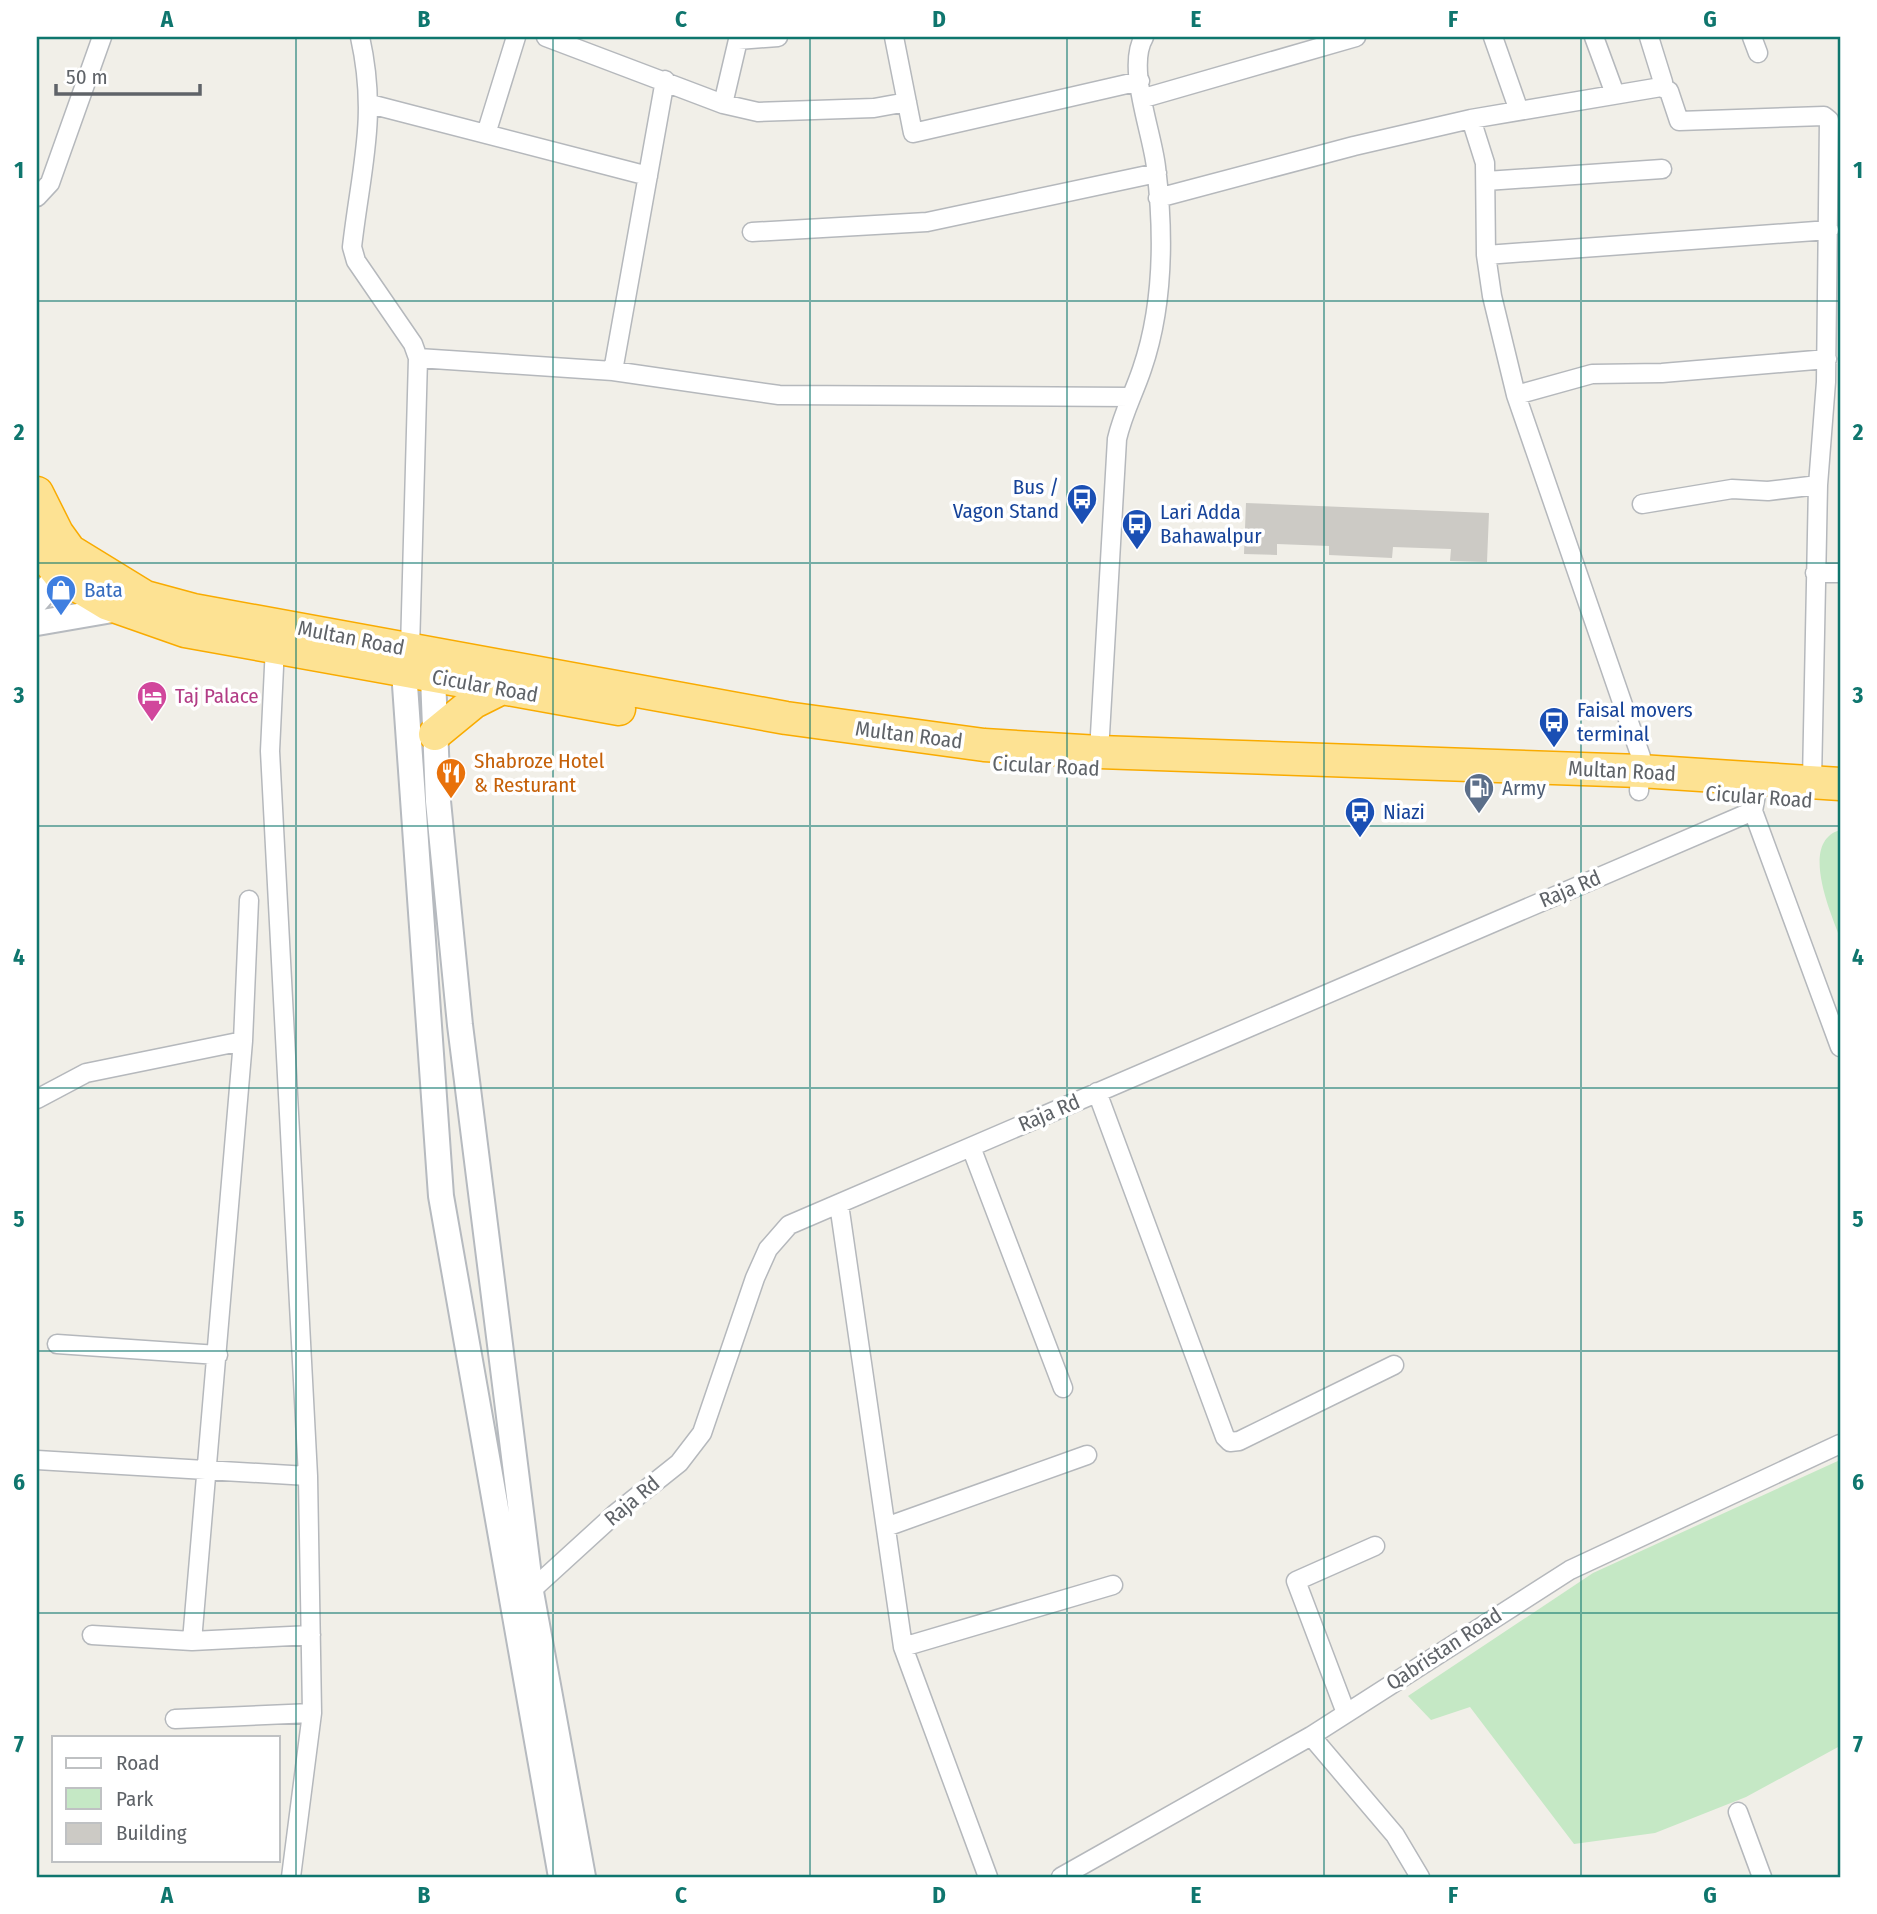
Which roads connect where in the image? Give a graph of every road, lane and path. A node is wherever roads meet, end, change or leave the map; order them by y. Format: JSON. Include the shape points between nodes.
{"nodes":[{"id":1,"x":102,"y":37,"type":"edge"},
{"id":2,"x":360,"y":37,"type":"edge"},
{"id":3,"x":516,"y":37,"type":"edge"},
{"id":4,"x":546,"y":37,"type":"edge"},
{"id":5,"x":778,"y":37,"type":"edge"},
{"id":6,"x":894,"y":37,"type":"edge"},
{"id":7,"x":1144,"y":37,"type":"edge"},
{"id":8,"x":1356,"y":37,"type":"edge"},
{"id":9,"x":1493,"y":37,"type":"edge"},
{"id":10,"x":1594,"y":37,"type":"edge"},
{"id":11,"x":1650,"y":37,"type":"edge"},
{"id":12,"x":665,"y":80,"type":"junction"},
{"id":13,"x":1661,"y":87,"type":"junction"},
{"id":14,"x":1142,"y":90,"type":"junction"},
{"id":15,"x":1615,"y":94,"type":"junction"},
{"id":16,"x":907,"y":102,"type":"junction"},
{"id":17,"x":370,"y":104,"type":"junction"},
{"id":18,"x":723,"y":104,"type":"junction"},
{"id":19,"x":1518,"y":108,"type":"junction"},
{"id":20,"x":1471,"y":119,"type":"junction"},
{"id":21,"x":486,"y":134,"type":"junction"},
{"id":22,"x":1835,"y":167,"type":"edge"},
{"id":23,"x":1662,"y":169,"type":"dead end"},
{"id":24,"x":1157,"y":173,"type":"junction"},
{"id":25,"x":648,"y":176,"type":"junction"},
{"id":26,"x":1486,"y":181,"type":"junction"},
{"id":27,"x":37,"y":197,"type":"edge"},
{"id":28,"x":1158,"y":198,"type":"junction"},
{"id":29,"x":1829,"y":230,"type":"junction"},
{"id":30,"x":752,"y":232,"type":"dead end"},
{"id":31,"x":1486,"y":255,"type":"junction"},
{"id":32,"x":1834,"y":302,"type":"edge"},
{"id":33,"x":418,"y":358,"type":"junction"},
{"id":34,"x":1827,"y":359,"type":"junction"},
{"id":35,"x":613,"y":371,"type":"junction"},
{"id":36,"x":1833,"y":382,"type":"edge"},
{"id":37,"x":1516,"y":395,"type":"junction"},
{"id":38,"x":1130,"y":397,"type":"junction"},
{"id":39,"x":1818,"y":485,"type":"junction"},
{"id":40,"x":37,"y":493,"type":"edge"},
{"id":41,"x":1642,"y":504,"type":"dead end"},
{"id":42,"x":37,"y":546,"type":"edge"},
{"id":43,"x":68,"y":565,"type":"junction"},
{"id":44,"x":1815,"y":573,"type":"junction"},
{"id":45,"x":1840,"y":573,"type":"edge"},
{"id":46,"x":37,"y":600,"type":"edge"},
{"id":47,"x":118,"y":609,"type":"junction"},
{"id":48,"x":37,"y":623,"type":"edge"},
{"id":49,"x":275,"y":646,"type":"junction"},
{"id":50,"x":416,"y":666,"type":"junction"},
{"id":51,"x":500,"y":689,"type":"junction"},
{"id":52,"x":784,"y":728,"type":"junction"},
{"id":53,"x":435,"y":734,"type":"junction"},
{"id":54,"x":1099,"y":752,"type":"junction"},
{"id":55,"x":1639,"y":781,"type":"junction"},
{"id":56,"x":1826,"y":783,"type":"edge"},
{"id":57,"x":1756,"y":795,"type":"junction"},
{"id":58,"x":1840,"y":802,"type":"edge"},
{"id":59,"x":249,"y":900,"type":"dead end"},
{"id":60,"x":243,"y":1041,"type":"junction"},
{"id":61,"x":1840,"y":1047,"type":"edge"},
{"id":62,"x":1097,"y":1092,"type":"junction"},
{"id":63,"x":37,"y":1099,"type":"edge"},
{"id":64,"x":971,"y":1147,"type":"junction"},
{"id":65,"x":839,"y":1204,"type":"junction"},
{"id":66,"x":57,"y":1344,"type":"dead end"},
{"id":67,"x":218,"y":1355,"type":"junction"},
{"id":68,"x":1394,"y":1365,"type":"dead end"},
{"id":69,"x":1063,"y":1388,"type":"dead end"},
{"id":70,"x":1840,"y":1444,"type":"edge"},
{"id":71,"x":1087,"y":1455,"type":"dead end"},
{"id":72,"x":37,"y":1460,"type":"edge"},
{"id":73,"x":208,"y":1469,"type":"junction"},
{"id":74,"x":308,"y":1476,"type":"junction"},
{"id":75,"x":886,"y":1527,"type":"junction"},
{"id":76,"x":1375,"y":1546,"type":"dead end"},
{"id":77,"x":1113,"y":1585,"type":"dead end"},
{"id":78,"x":522,"y":1598,"type":"junction"},
{"id":79,"x":311,"y":1634,"type":"junction"},
{"id":80,"x":92,"y":1635,"type":"dead end"},
{"id":81,"x":192,"y":1641,"type":"junction"},
{"id":82,"x":903,"y":1647,"type":"junction"},
{"id":83,"x":312,"y":1713,"type":"junction"},
{"id":84,"x":1346,"y":1713,"type":"junction"},
{"id":85,"x":175,"y":1719,"type":"dead end"},
{"id":86,"x":1311,"y":1736,"type":"junction"},
{"id":87,"x":1738,"y":1812,"type":"dead end"},
{"id":88,"x":291,"y":1877,"type":"edge"},
{"id":89,"x":561,"y":1877,"type":"edge"},
{"id":90,"x":583,"y":1877,"type":"edge"},
{"id":91,"x":988,"y":1877,"type":"edge"},
{"id":92,"x":1060,"y":1877,"type":"edge"},
{"id":93,"x":1420,"y":1877,"type":"edge"},
{"id":94,"x":1762,"y":1877,"type":"edge"}],
"edges":[{"from":1,"to":27,"type":"street","via":[[50,183]]},
{"from":2,"to":17,"type":"street"},
{"from":3,"to":21,"type":"street"},
{"from":4,"to":12,"type":"street"},
{"from":5,"to":18,"type":"street","via":[[738,40]]},
{"from":6,"to":16,"type":"street"},
{"from":7,"to":14,"type":"street","via":[[1136,58]]},
{"from":8,"to":14,"type":"street"},
{"from":9,"to":19,"type":"street"},
{"from":10,"to":15,"type":"street"},
{"from":11,"to":13,"type":"street"},
{"from":12,"to":18,"type":"street"},
{"from":12,"to":25,"type":"street"},
{"from":13,"to":15,"type":"street"},
{"from":13,"to":22,"type":"street","via":[[1669,91],[1679,121],[1824,116],[1829,120]]},
{"from":14,"to":16,"type":"street","via":[[916,133],[911,130]]},
{"from":14,"to":24,"type":"street"},
{"from":15,"to":19,"type":"street"},
{"from":16,"to":18,"type":"street","via":[[874,108],[758,112]]},
{"from":17,"to":21,"type":"street"},
{"from":17,"to":33,"type":"street","via":[[352,247],[356,261]]},
{"from":19,"to":20,"type":"street"},
{"from":20,"to":26,"type":"street"},
{"from":20,"to":28,"type":"street"},
{"from":21,"to":25,"type":"street"},
{"from":22,"to":29,"type":"street"},
{"from":23,"to":26,"type":"street"},
{"from":24,"to":28,"type":"street"},
{"from":24,"to":30,"type":"street","via":[[927,222]]},
{"from":25,"to":35,"type":"street"},
{"from":26,"to":31,"type":"street"},
{"from":28,"to":38,"type":"street","via":[[1161,258],[1157,304],[1142,370]]},
{"from":29,"to":31,"type":"street"},
{"from":29,"to":32,"type":"street"},
{"from":31,"to":37,"type":"street","via":[[1498,328]]},
{"from":32,"to":34,"type":"street"},
{"from":33,"to":35,"type":"street"},
{"from":33,"to":50,"type":"street"},
{"from":34,"to":36,"type":"street"},
{"from":34,"to":37,"type":"street","via":[[1592,374]]},
{"from":35,"to":38,"type":"street","via":[[779,395]]},
{"from":36,"to":39,"type":"street"},
{"from":37,"to":55,"type":"street","via":[[1641,757]]},
{"from":38,"to":54,"type":"street","via":[[1117,439]]},
{"from":39,"to":41,"type":"street","via":[[1768,491],[1732,489]]},
{"from":39,"to":44,"type":"street"},
{"from":40,"to":43,"type":"highway","name":"Multan Road"},
{"from":42,"to":43,"type":"highway","name":"Cicular Road"},
{"from":43,"to":46,"type":"main road"},
{"from":43,"to":47,"type":"highway","name":"Cicular Road"},
{"from":43,"to":50,"type":"highway","name":"Multan Road","via":[[145,597]]},
{"from":44,"to":45,"type":"street"},
{"from":44,"to":56,"type":"street"},
{"from":47,"to":48,"type":"main road"},
{"from":47,"to":49,"type":"highway","name":"Cicular Road","via":[[185,631]]},
{"from":49,"to":50,"type":"highway","name":"Cicular Road"},
{"from":49,"to":74,"type":"street","via":[[270,751]]},
{"from":50,"to":51,"type":"highway","name":"Cicular Road"},
{"from":50,"to":52,"type":"highway","name":"Multan Road"},
{"from":50,"to":53,"type":"main road"},
{"from":50,"to":78,"type":"main road","via":[[441,1196]]},
{"from":51,"to":52,"type":"highway","name":"Cicular Road"},
{"from":51,"to":53,"type":"highway","via":[[474,702]]},
{"from":52,"to":54,"type":"highway","name":"Multan Road"},
{"from":52,"to":55,"type":"highway","name":"Cicular Road","via":[[975,762]]},
{"from":53,"to":78,"type":"main road","via":[[460,1025]]},
{"from":54,"to":55,"type":"highway","name":"Multan Road"},
{"from":55,"to":57,"type":"highway","name":"Cicular Road"},
{"from":56,"to":57,"type":"highway"},
{"from":57,"to":58,"type":"highway","name":"Cicular Road"},
{"from":57,"to":61,"type":"street"},
{"from":57,"to":62,"type":"street","name":"Raja Rd"},
{"from":59,"to":60,"type":"street"},
{"from":60,"to":63,"type":"street","via":[[86,1073]]},
{"from":60,"to":67,"type":"street"},
{"from":62,"to":64,"type":"street","name":"Raja Rd"},
{"from":62,"to":68,"type":"street","via":[[1230,1442]]},
{"from":64,"to":65,"type":"street","name":"Raja Rd"},
{"from":64,"to":69,"type":"street"},
{"from":65,"to":75,"type":"street"},
{"from":65,"to":78,"type":"street","name":"Raja Rd","via":[[789,1225],[768,1249],[702,1433],[679,1462]]},
{"from":66,"to":67,"type":"street"},
{"from":67,"to":73,"type":"street"},
{"from":70,"to":84,"type":"street","name":"Qabristan Road","via":[[1570,1570]]},
{"from":71,"to":75,"type":"street"},
{"from":72,"to":73,"type":"street"},
{"from":73,"to":74,"type":"street"},
{"from":73,"to":81,"type":"street"},
{"from":74,"to":79,"type":"street"},
{"from":75,"to":82,"type":"street"},
{"from":76,"to":84,"type":"street","via":[[1296,1581]]},
{"from":77,"to":82,"type":"street"},
{"from":78,"to":89,"type":"main road"},
{"from":78,"to":90,"type":"main road"},
{"from":79,"to":81,"type":"street"},
{"from":79,"to":83,"type":"street"},
{"from":80,"to":81,"type":"street"},
{"from":82,"to":91,"type":"street"},
{"from":83,"to":85,"type":"street"},
{"from":83,"to":88,"type":"street"},
{"from":84,"to":86,"type":"street","name":"Qabristan Road"},
{"from":86,"to":92,"type":"street","name":"Qabristan Road"},
{"from":86,"to":93,"type":"street","via":[[1395,1835]]},
{"from":87,"to":94,"type":"street"}]}
